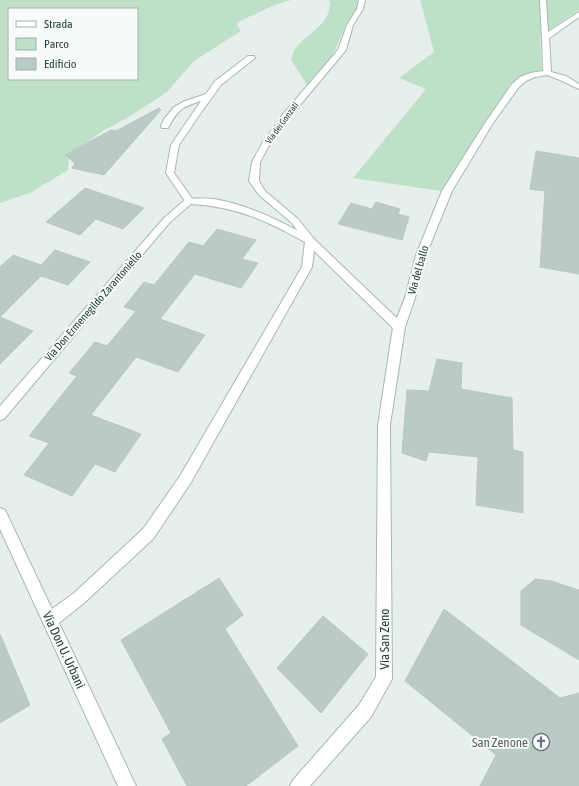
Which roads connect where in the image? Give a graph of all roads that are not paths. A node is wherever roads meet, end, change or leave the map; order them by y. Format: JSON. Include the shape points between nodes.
{"nodes":[{"id":1,"x":362,"y":0,"type":"edge"},
{"id":2,"x":543,"y":0,"type":"edge"},
{"id":3,"x":579,"y":14,"type":"edge"},
{"id":4,"x":545,"y":37,"type":"junction"},
{"id":5,"x":251,"y":58,"type":"dead end"},
{"id":6,"x":547,"y":73,"type":"junction"},
{"id":7,"x":579,"y":87,"type":"edge"},
{"id":8,"x":208,"y":96,"type":"junction"},
{"id":9,"x":165,"y":126,"type":"dead end"},
{"id":10,"x":189,"y":201,"type":"junction"},
{"id":11,"x":310,"y":241,"type":"junction"},
{"id":12,"x":399,"y":327,"type":"junction"},
{"id":13,"x":0,"y":415,"type":"edge"},
{"id":14,"x":385,"y":510,"type":"joint"},
{"id":15,"x":0,"y":514,"type":"edge"},
{"id":16,"x":50,"y":620,"type":"junction"},
{"id":17,"x":127,"y":786,"type":"edge"},
{"id":18,"x":299,"y":786,"type":"edge"}],
"edges":[{"from":1,"to":11,"type":"street","name":"Via dei Gonzati","via":[[342,50],[287,115],[256,162],[254,181],[262,193],[295,222]]},
{"from":2,"to":4,"type":"street"},
{"from":3,"to":4,"type":"street"},
{"from":4,"to":6,"type":"street"},
{"from":5,"to":8,"type":"street","via":[[218,83]]},
{"from":6,"to":7,"type":"street"},
{"from":6,"to":12,"type":"street","name":"Via del ballo","via":[[523,79],[515,86],[489,123],[448,191],[421,255],[410,298]]},
{"from":8,"to":9,"type":"street","via":[[184,104],[168,116]]},
{"from":8,"to":10,"type":"street","via":[[175,145],[170,173]]},
{"from":10,"to":11,"type":"street","name":"Via dei Gonzati","via":[[240,208]]},
{"from":10,"to":13,"type":"street","name":"Via Don Ermenegildo Zarantoniello","via":[[167,220]]},
{"from":11,"to":12,"type":"street","name":"Via dei Gonzati"},
{"from":11,"to":16,"type":"street","via":[[307,267],[185,480],[148,534],[79,598]]},
{"from":12,"to":14,"type":"street","name":"Via del ballo","via":[[384,425]]},
{"from":14,"to":18,"type":"street","name":"Via San Zeno","via":[[384,679],[365,711]]},
{"from":15,"to":16,"type":"street","name":"Via Don U. Urbani"},
{"from":16,"to":17,"type":"street","name":"Via Don U. Urbani"}]}
